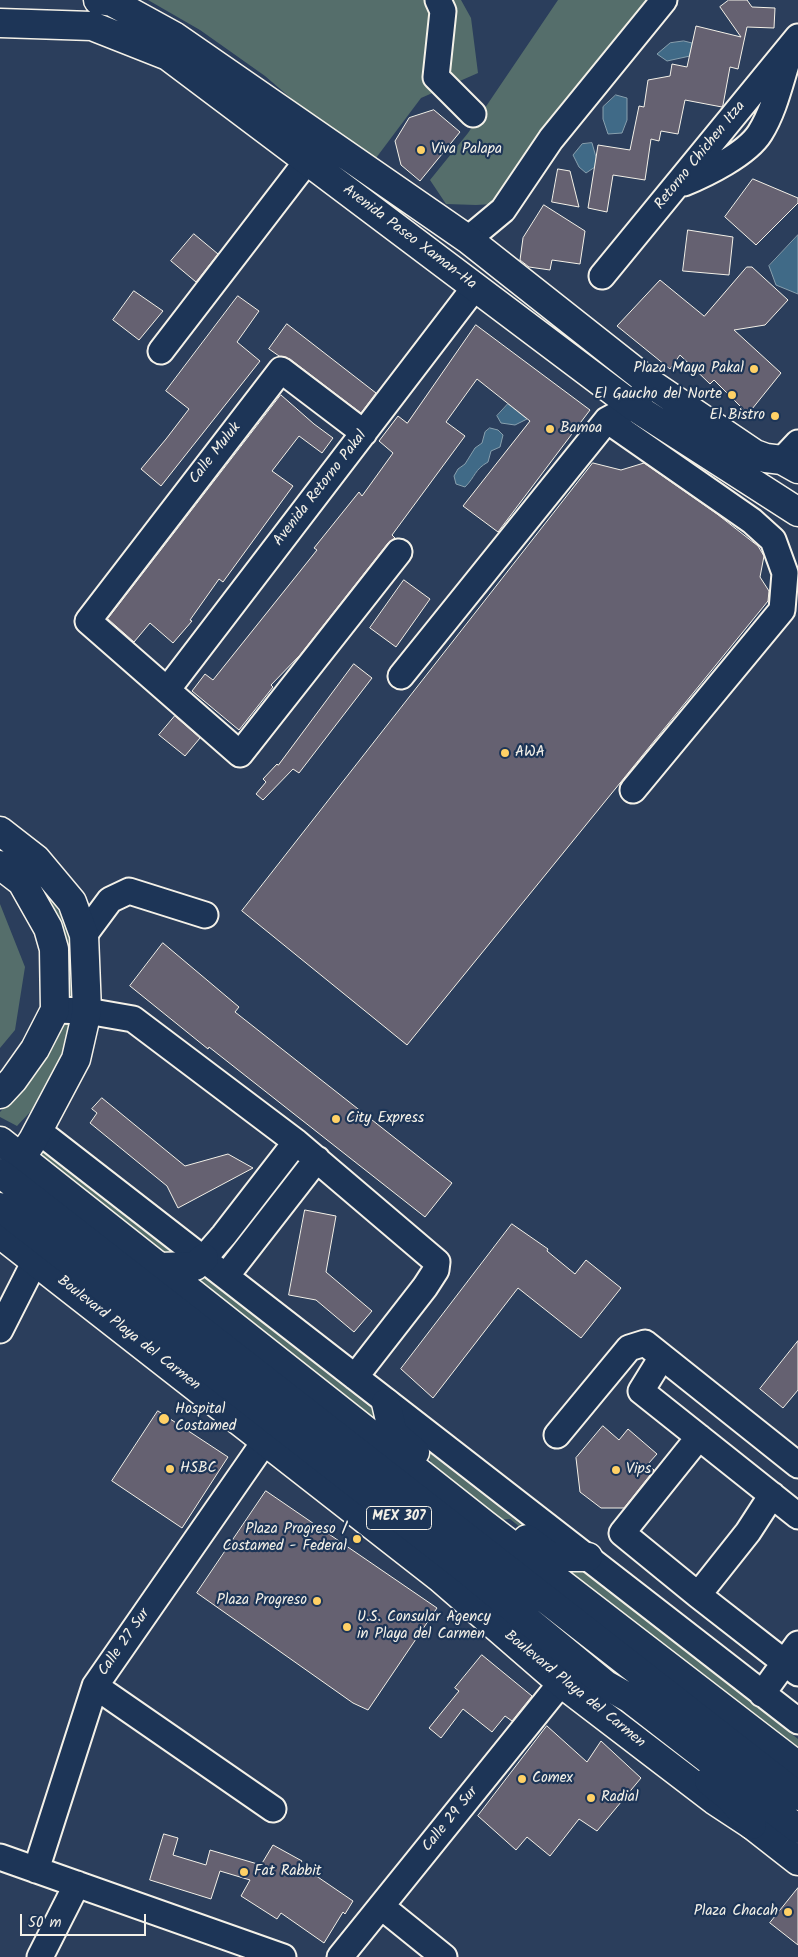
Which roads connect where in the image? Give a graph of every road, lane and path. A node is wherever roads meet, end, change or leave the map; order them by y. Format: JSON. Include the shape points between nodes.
{"nodes":[{"id":1,"x":98,"y":0,"type":"edge"},
{"id":2,"x":438,"y":0,"type":"edge"},
{"id":3,"x":664,"y":0,"type":"edge"},
{"id":4,"x":0,"y":23,"type":"edge"},
{"id":5,"x":795,"y":40,"type":"edge"},
{"id":6,"x":473,"y":114,"type":"dead end"},
{"id":7,"x":307,"y":160,"type":"junction"},
{"id":8,"x":469,"y":240,"type":"junction"},
{"id":9,"x":602,"y":276,"type":"dead end"},
{"id":10,"x":475,"y":287,"type":"junction"},
{"id":11,"x":161,"y":351,"type":"dead end"},
{"id":12,"x":650,"y":383,"type":"junction"},
{"id":13,"x":633,"y":406,"type":"junction"},
{"id":14,"x":606,"y":420,"type":"junction"},
{"id":15,"x":364,"y":433,"type":"junction"},
{"id":16,"x":793,"y":457,"type":"edge"},
{"id":17,"x":768,"y":493,"type":"junction"},
{"id":18,"x":798,"y":512,"type":"edge"},
{"id":19,"x":752,"y":521,"type":"junction"},
{"id":20,"x":399,"y":552,"type":"dead end"},
{"id":21,"x":401,"y":676,"type":"dead end"},
{"id":22,"x":167,"y":690,"type":"junction"},
{"id":23,"x":633,"y":790,"type":"dead end"},
{"id":24,"x":0,"y":831,"type":"edge"},
{"id":25,"x":0,"y":865,"type":"edge"},
{"id":26,"x":205,"y":915,"type":"dead end"},
{"id":27,"x":84,"y":935,"type":"junction"},
{"id":28,"x":55,"y":1010,"type":"junction"},
{"id":29,"x":87,"y":1012,"type":"junction"},
{"id":30,"x":0,"y":1094,"type":"edge"},
{"id":31,"x":0,"y":1141,"type":"edge"},
{"id":32,"x":296,"y":1142,"type":"junction"},
{"id":33,"x":18,"y":1157,"type":"edge"},
{"id":34,"x":317,"y":1159,"type":"junction"},
{"id":35,"x":0,"y":1207,"type":"edge"},
{"id":36,"x":0,"y":1234,"type":"edge"},
{"id":37,"x":204,"y":1258,"type":"junction"},
{"id":38,"x":35,"y":1261,"type":"junction"},
{"id":39,"x":158,"y":1268,"type":"junction"},
{"id":40,"x":226,"y":1276,"type":"junction"},
{"id":41,"x":0,"y":1330,"type":"edge"},
{"id":42,"x":662,"y":1358,"type":"junction"},
{"id":43,"x":355,"y":1377,"type":"junction"},
{"id":44,"x":386,"y":1403,"type":"junction"},
{"id":45,"x":557,"y":1434,"type":"dead end"},
{"id":46,"x":699,"y":1437,"type":"junction"},
{"id":47,"x":265,"y":1441,"type":"junction"},
{"id":48,"x":798,"y":1465,"type":"edge"},
{"id":49,"x":427,"y":1478,"type":"junction"},
{"id":50,"x":772,"y":1495,"type":"junction"},
{"id":51,"x":798,"y":1516,"type":"edge"},
{"id":52,"x":484,"y":1524,"type":"junction"},
{"id":53,"x":588,"y":1558,"type":"junction"},
{"id":54,"x":698,"y":1595,"type":"junction"},
{"id":55,"x":793,"y":1659,"type":"edge"},
{"id":56,"x":561,"y":1683,"type":"junction"},
{"id":57,"x":606,"y":1685,"type":"junction"},
{"id":58,"x":95,"y":1686,"type":"junction"},
{"id":59,"x":762,"y":1694,"type":"junction"},
{"id":60,"x":798,"y":1721,"type":"edge"},
{"id":61,"x":798,"y":1766,"type":"edge"},
{"id":62,"x":798,"y":1796,"type":"edge"},
{"id":63,"x":273,"y":1809,"type":"dead end"},
{"id":64,"x":752,"y":1825,"type":"junction"},
{"id":65,"x":798,"y":1829,"type":"edge"},
{"id":66,"x":0,"y":1857,"type":"edge"},
{"id":67,"x":798,"y":1861,"type":"edge"},
{"id":68,"x":36,"y":1870,"type":"junction"},
{"id":69,"x":77,"y":1884,"type":"junction"},
{"id":70,"x":382,"y":1906,"type":"junction"},
{"id":71,"x":40,"y":1957,"type":"edge"},
{"id":72,"x":283,"y":1957,"type":"edge"},
{"id":73,"x":340,"y":1957,"type":"edge"},
{"id":74,"x":444,"y":1957,"type":"edge"}],
"edges":[{"from":1,"to":8,"type":"main road","name":"Avenida Paseo Xaman-Ha","via":[[112,2],[174,36]]},
{"from":2,"to":6,"type":"street","via":[[443,11],[436,77]]},
{"from":3,"to":8,"type":"street","via":[[551,139],[503,210]]},
{"from":4,"to":7,"type":"main road","name":"Avenida Paseo Xaman-Ha","via":[[92,26],[168,56]]},
{"from":5,"to":9,"type":"street","name":"Retorno Chichen Itza"},
{"from":7,"to":10,"type":"main road","name":"Avenida Paseo Xaman-Ha"},
{"from":7,"to":11,"type":"street"},
{"from":8,"to":12,"type":"main road","name":"Avenida Paseo Xaman-Ha"},
{"from":10,"to":13,"type":"main road","name":"Avenida Paseo Xaman-Ha"},
{"from":10,"to":15,"type":"street","name":"Avenida Retorno Pakal"},
{"from":12,"to":13,"type":"street"},
{"from":12,"to":16,"type":"main road","name":"Avenida Paseo Xaman-Ha","via":[[755,454],[766,458]]},
{"from":13,"to":14,"type":"street"},
{"from":13,"to":17,"type":"main road","name":"Avenida Paseo Xaman-Ha"},
{"from":14,"to":19,"type":"street"},
{"from":14,"to":21,"type":"street"},
{"from":15,"to":22,"type":"street","name":"Avenida Retorno Pakal"},
{"from":15,"to":22,"type":"street","name":"Calle Muluk","via":[[281,370],[88,621]]},
{"from":17,"to":18,"type":"main road","name":"Avenida Paseo Xaman-Ha"},
{"from":17,"to":19,"type":"street"},
{"from":19,"to":23,"type":"street","via":[[773,540],[785,573],[782,610]]},
{"from":20,"to":22,"type":"street","via":[[240,754]]},
{"from":24,"to":27,"type":"main road","via":[[36,859],[72,902]]},
{"from":25,"to":28,"type":"main road","via":[[22,882],[48,928],[54,949]]},
{"from":26,"to":27,"type":"street","via":[[129,891],[110,900]]},
{"from":27,"to":29,"type":"main road"},
{"from":28,"to":29,"type":"street"},
{"from":28,"to":30,"type":"main road","via":[[34,1049]]},
{"from":29,"to":32,"type":"street","via":[[133,1019]]},
{"from":29,"to":33,"type":"main road","via":[[76,1059]]},
{"from":31,"to":33,"type":"main road"},
{"from":32,"to":34,"type":"street"},
{"from":32,"to":37,"type":"street"},
{"from":33,"to":37,"type":"street","via":[[45,1136]]},
{"from":33,"to":39,"type":"main road"},
{"from":33,"to":62,"type":"main road","number":"MEX 307"},
{"from":34,"to":40,"type":"street"},
{"from":34,"to":43,"type":"street","via":[[437,1262],[436,1270],[425,1287]]},
{"from":35,"to":57,"type":"main road","number":"MEX 307","via":[[469,1572]]},
{"from":36,"to":38,"type":"main road","name":"Boulevard Playa del Carmen"},
{"from":37,"to":39,"type":"main road","via":[[195,1266]]},
{"from":37,"to":40,"type":"street"},
{"from":38,"to":41,"type":"street"},
{"from":38,"to":47,"type":"main road","name":"Boulevard Playa del Carmen"},
{"from":39,"to":49,"type":"main road"},
{"from":40,"to":43,"type":"street"},
{"from":42,"to":45,"type":"street","via":[[645,1344],[629,1348]]},
{"from":42,"to":46,"type":"street","via":[[641,1391]]},
{"from":42,"to":48,"type":"street"},
{"from":43,"to":44,"type":"street"},
{"from":44,"to":49,"type":"main road","via":[[393,1433],[419,1455]]},
{"from":44,"to":53,"type":"street"},
{"from":46,"to":50,"type":"street"},
{"from":46,"to":54,"type":"street","via":[[622,1533]]},
{"from":47,"to":56,"type":"main road","name":"Boulevard Playa del Carmen","via":[[440,1578]]},
{"from":47,"to":58,"type":"street","name":"Calle 27 Sur"},
{"from":49,"to":52,"type":"main road"},
{"from":50,"to":51,"type":"street"},
{"from":50,"to":54,"type":"street","via":[[748,1532]]},
{"from":52,"to":53,"type":"main road","via":[[510,1526],[551,1557]]},
{"from":52,"to":61,"type":"main road"},
{"from":53,"to":59,"type":"street"},
{"from":54,"to":55,"type":"street"},
{"from":55,"to":59,"type":"street"},
{"from":56,"to":64,"type":"main road","name":"Boulevard Playa del Carmen","via":[[714,1800]]},
{"from":56,"to":70,"type":"street","name":"Calle 29 Sur"},
{"from":57,"to":64,"type":"main road","via":[[627,1714],[732,1800]]},
{"from":57,"to":65,"type":"main road","number":"MEX 307","via":[[629,1698]]},
{"from":58,"to":63,"type":"street"},
{"from":58,"to":68,"type":"street","name":"Calle 27 Sur"},
{"from":59,"to":60,"type":"street"},
{"from":64,"to":67,"type":"main road","name":"Boulevard Playa del Carmen"},
{"from":66,"to":68,"type":"street"},
{"from":68,"to":69,"type":"street"},
{"from":69,"to":71,"type":"street"},
{"from":69,"to":72,"type":"street"},
{"from":70,"to":73,"type":"street","name":"Calle 29 Sur"},
{"from":70,"to":74,"type":"street"}]}
